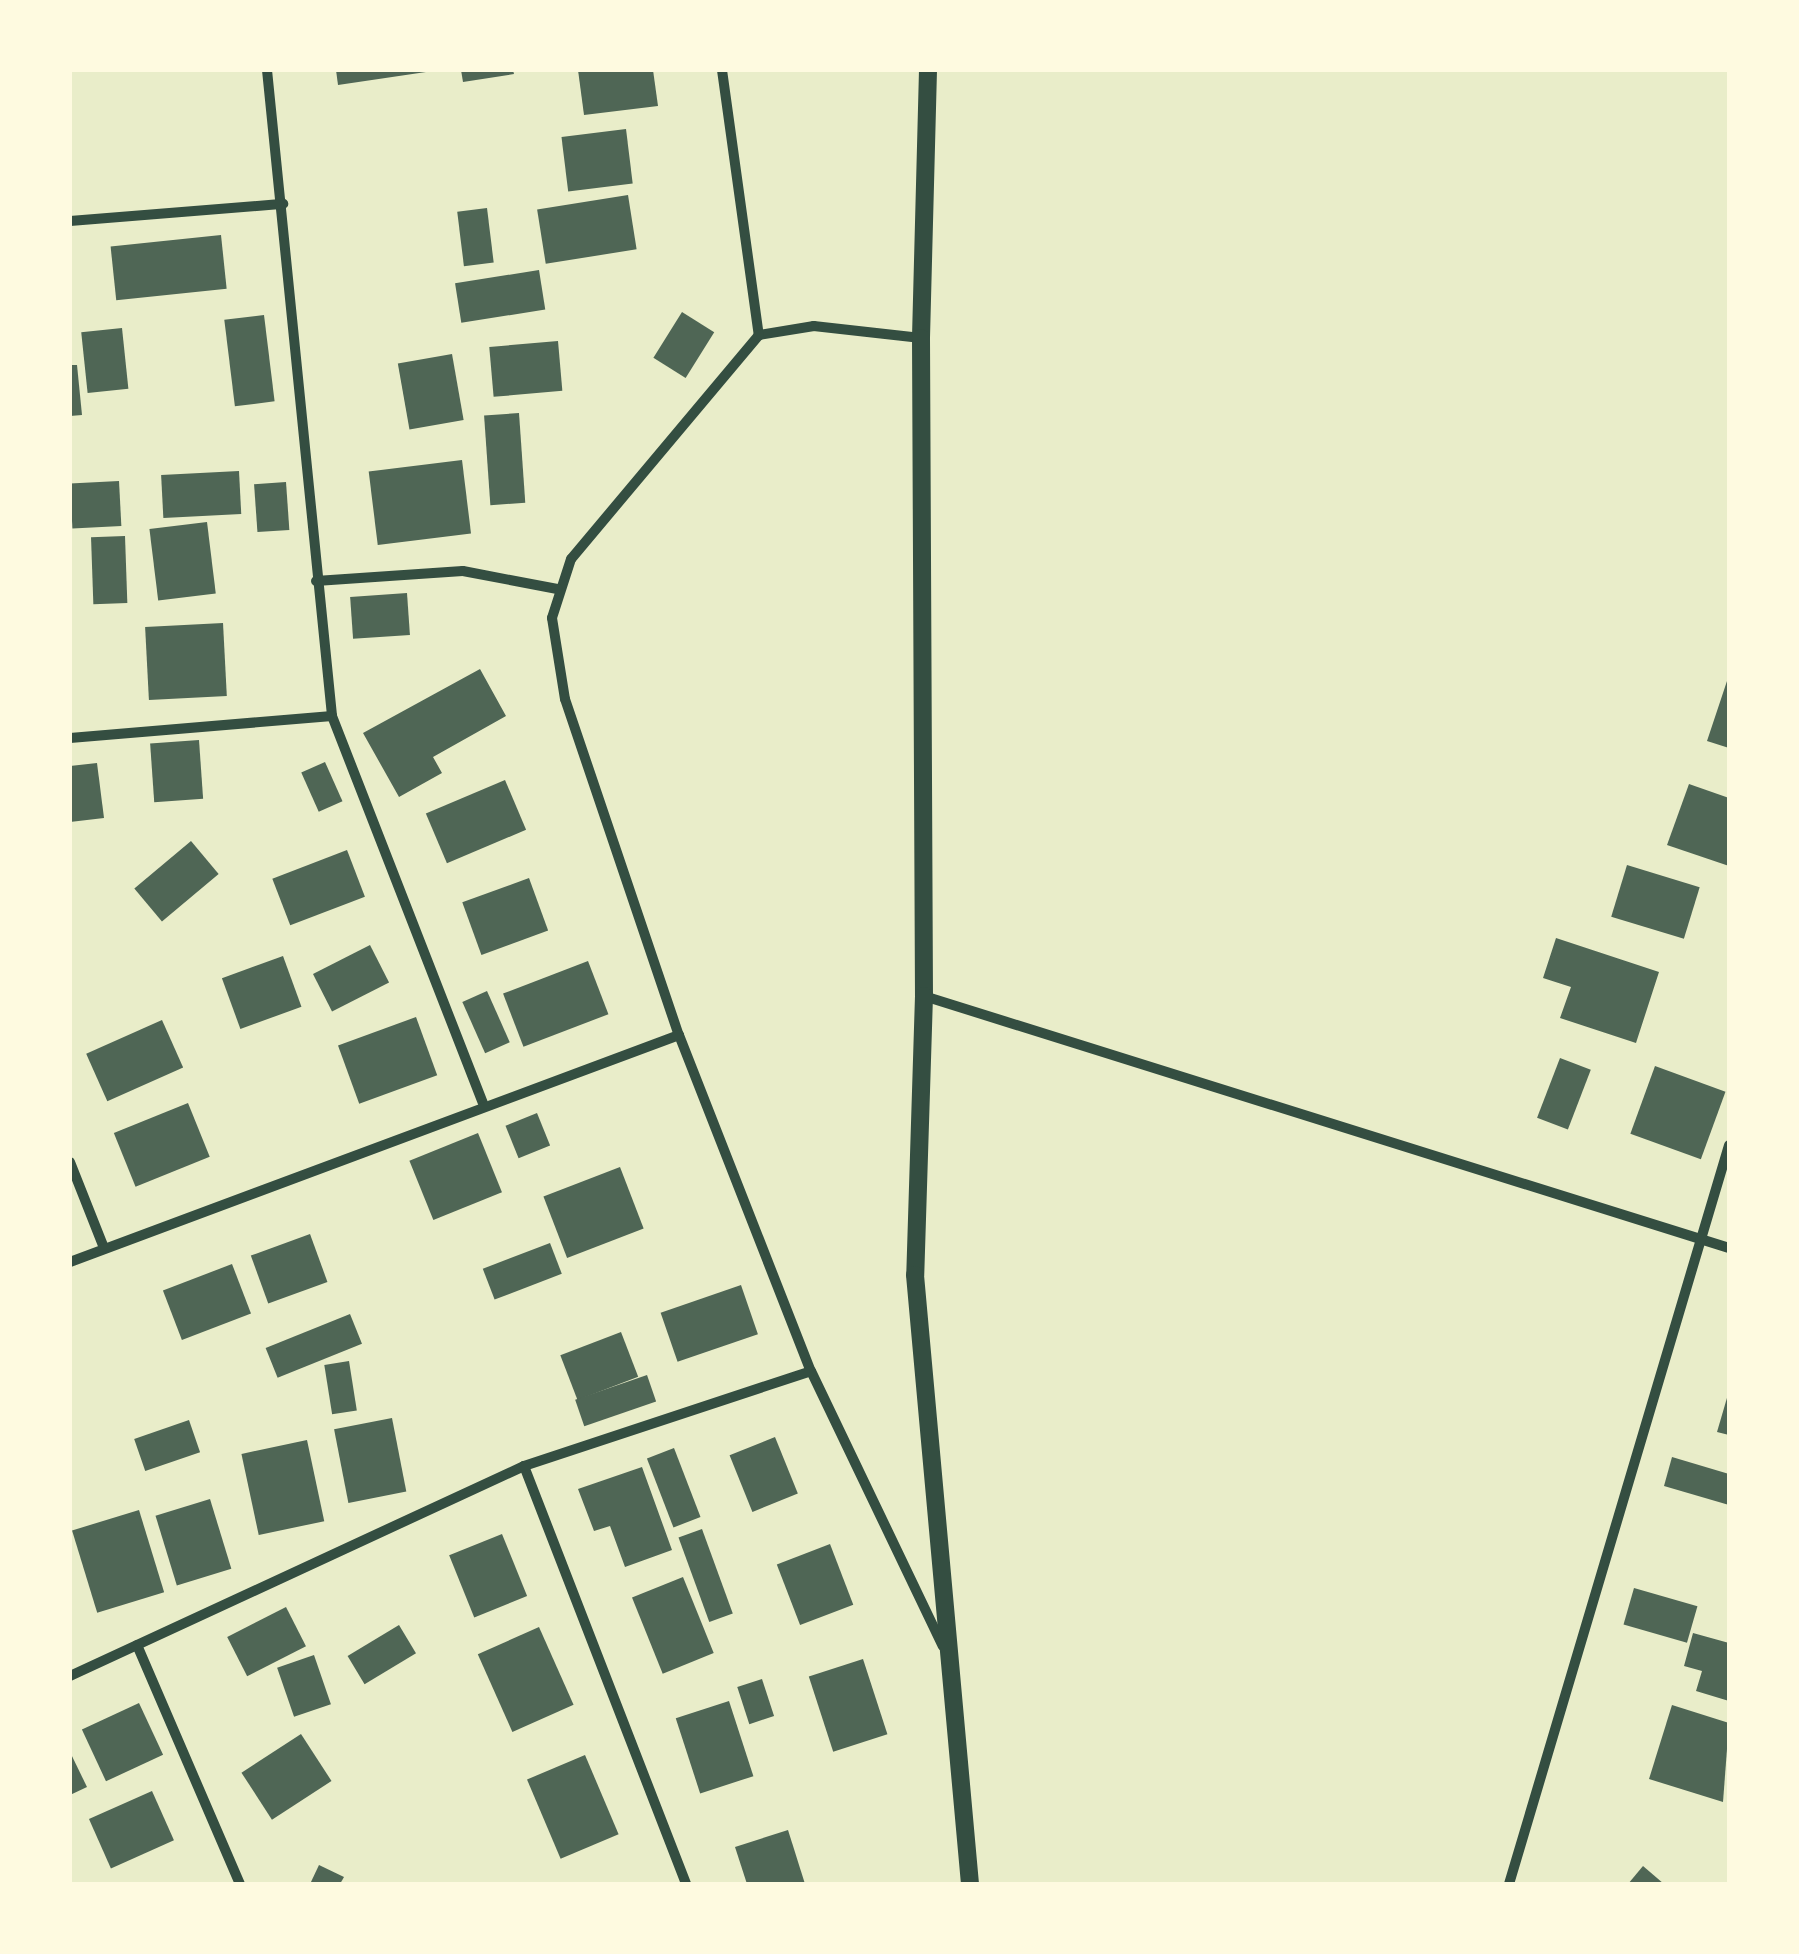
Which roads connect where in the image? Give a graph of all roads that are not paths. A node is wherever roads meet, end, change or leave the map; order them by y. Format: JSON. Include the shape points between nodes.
{"nodes":[{"id":1,"x":267,"y":70,"type":"edge"},
{"id":2,"x":722,"y":70,"type":"edge"},
{"id":3,"x":928,"y":70,"type":"edge"},
{"id":4,"x":283,"y":204,"type":"junction"},
{"id":5,"x":70,"y":221,"type":"edge"},
{"id":6,"x":759,"y":335,"type":"junction"},
{"id":7,"x":921,"y":338,"type":"junction"},
{"id":8,"x":316,"y":582,"type":"junction"},
{"id":9,"x":557,"y":588,"type":"junction"},
{"id":10,"x":332,"y":716,"type":"junction"},
{"id":11,"x":70,"y":738,"type":"edge"},
{"id":12,"x":924,"y":996,"type":"junction"},
{"id":13,"x":678,"y":1035,"type":"junction"},
{"id":14,"x":483,"y":1102,"type":"junction"},
{"id":15,"x":1729,"y":1145,"type":"edge"},
{"id":16,"x":70,"y":1162,"type":"edge"},
{"id":17,"x":1699,"y":1240,"type":"junction"},
{"id":18,"x":104,"y":1248,"type":"junction"},
{"id":19,"x":1729,"y":1248,"type":"edge"},
{"id":20,"x":70,"y":1262,"type":"edge"},
{"id":21,"x":811,"y":1372,"type":"junction"},
{"id":22,"x":524,"y":1466,"type":"junction"},
{"id":23,"x":137,"y":1646,"type":"junction"},
{"id":24,"x":944,"y":1646,"type":"junction"},
{"id":25,"x":70,"y":1676,"type":"edge"},
{"id":26,"x":240,"y":1884,"type":"edge"},
{"id":27,"x":686,"y":1884,"type":"edge"},
{"id":28,"x":970,"y":1884,"type":"edge"},
{"id":29,"x":1509,"y":1884,"type":"edge"}],
"edges":[{"from":1,"to":4,"type":"street"},
{"from":2,"to":6,"type":"street"},
{"from":3,"to":7,"type":"street"},
{"from":4,"to":5,"type":"street"},
{"from":4,"to":8,"type":"street"},
{"from":6,"to":7,"type":"street","via":[[814,326]]},
{"from":6,"to":9,"type":"street","via":[[571,559]]},
{"from":7,"to":12,"type":"street"},
{"from":8,"to":9,"type":"street","via":[[463,572]]},
{"from":8,"to":10,"type":"street"},
{"from":9,"to":13,"type":"street","via":[[553,646],[566,699]]},
{"from":10,"to":11,"type":"street"},
{"from":10,"to":14,"type":"street"},
{"from":12,"to":17,"type":"street"},
{"from":12,"to":24,"type":"street","via":[[914,1275]]},
{"from":13,"to":14,"type":"street"},
{"from":13,"to":21,"type":"street"},
{"from":14,"to":18,"type":"street"},
{"from":15,"to":17,"type":"street"},
{"from":16,"to":18,"type":"street"},
{"from":17,"to":19,"type":"street"},
{"from":17,"to":29,"type":"street"},
{"from":18,"to":20,"type":"street"},
{"from":21,"to":22,"type":"street"},
{"from":21,"to":24,"type":"street"},
{"from":22,"to":23,"type":"street"},
{"from":22,"to":27,"type":"street"},
{"from":23,"to":25,"type":"street"},
{"from":23,"to":26,"type":"street"},
{"from":24,"to":28,"type":"street"}]}
